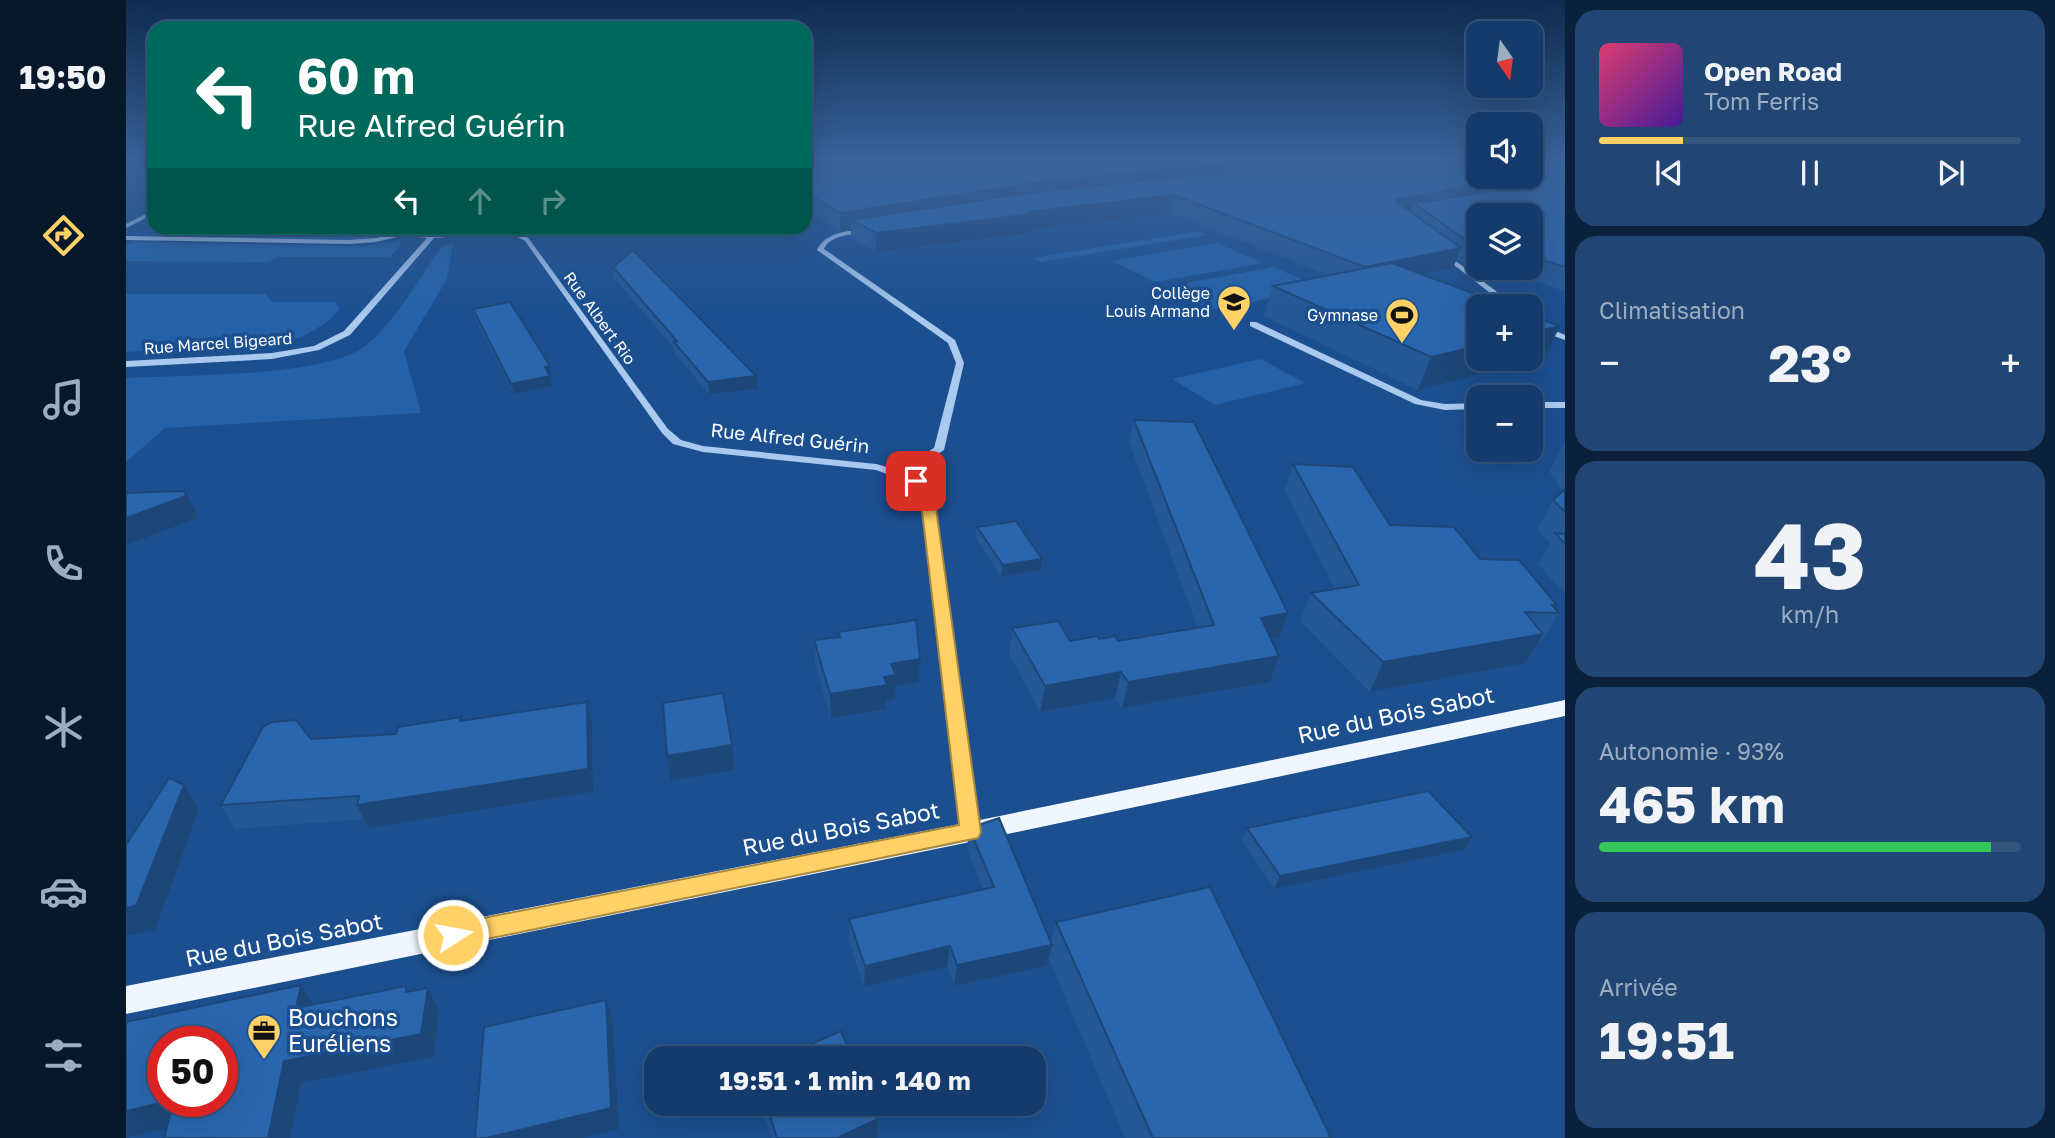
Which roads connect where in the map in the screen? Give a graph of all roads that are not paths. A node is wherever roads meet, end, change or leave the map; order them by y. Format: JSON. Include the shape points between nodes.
{"nodes":[{"id":1,"x":147,"y":216,"type":"edge"},
{"id":2,"x":126,"y":226,"type":"edge"},
{"id":3,"x":876,"y":229,"type":"edge"},
{"id":4,"x":389,"y":235,"type":"edge"},
{"id":5,"x":427,"y":235,"type":"edge"},
{"id":6,"x":439,"y":235,"type":"edge"},
{"id":7,"x":520,"y":235,"type":"edge"},
{"id":8,"x":432,"y":236,"type":"junction"},
{"id":9,"x":126,"y":238,"type":"edge"},
{"id":10,"x":1438,"y":250,"type":"edge"},
{"id":11,"x":1497,"y":294,"type":"edge"},
{"id":12,"x":1253,"y":324,"type":"dead end"},
{"id":13,"x":1543,"y":329,"type":"edge"},
{"id":14,"x":1565,"y":338,"type":"edge"},
{"id":15,"x":126,"y":364,"type":"edge"},
{"id":16,"x":1543,"y":405,"type":"edge"},
{"id":17,"x":1565,"y":405,"type":"edge"},
{"id":18,"x":1466,"y":406,"type":"edge"},
{"id":19,"x":677,"y":442,"type":"joint"},
{"id":20,"x":900,"y":473,"type":"junction"},
{"id":21,"x":1565,"y":708,"type":"edge"},
{"id":22,"x":970,"y":832,"type":"junction"},
{"id":23,"x":126,"y":1000,"type":"edge"}],
"edges":[{"from":1,"to":2,"type":"street"},
{"from":3,"to":20,"type":"street","via":[[835,236],[822,243],[820,250],[952,342],[960,363],[939,450]]},
{"from":4,"to":9,"type":"street","via":[[348,242]]},
{"from":5,"to":8,"type":"street"},
{"from":6,"to":8,"type":"street"},
{"from":7,"to":19,"type":"street","name":"Rue Albert Rio"},
{"from":8,"to":15,"type":"street","name":"Rue Marcel Bigeard","via":[[347,333],[316,348],[272,356]]},
{"from":10,"to":11,"type":"street"},
{"from":12,"to":18,"type":"street","via":[[1418,402]]},
{"from":13,"to":14,"type":"street"},
{"from":16,"to":17,"type":"street"},
{"from":19,"to":20,"type":"street","name":"Rue Alfred Guérin"},
{"from":20,"to":22,"type":"street","name":"Rue Alfred Guérin","via":[[916,481],[927,494]]},
{"from":21,"to":22,"type":"main road","name":"Rue du Bois Sabot"},
{"from":22,"to":23,"type":"main road","name":"Rue du Bois Sabot"}]}
